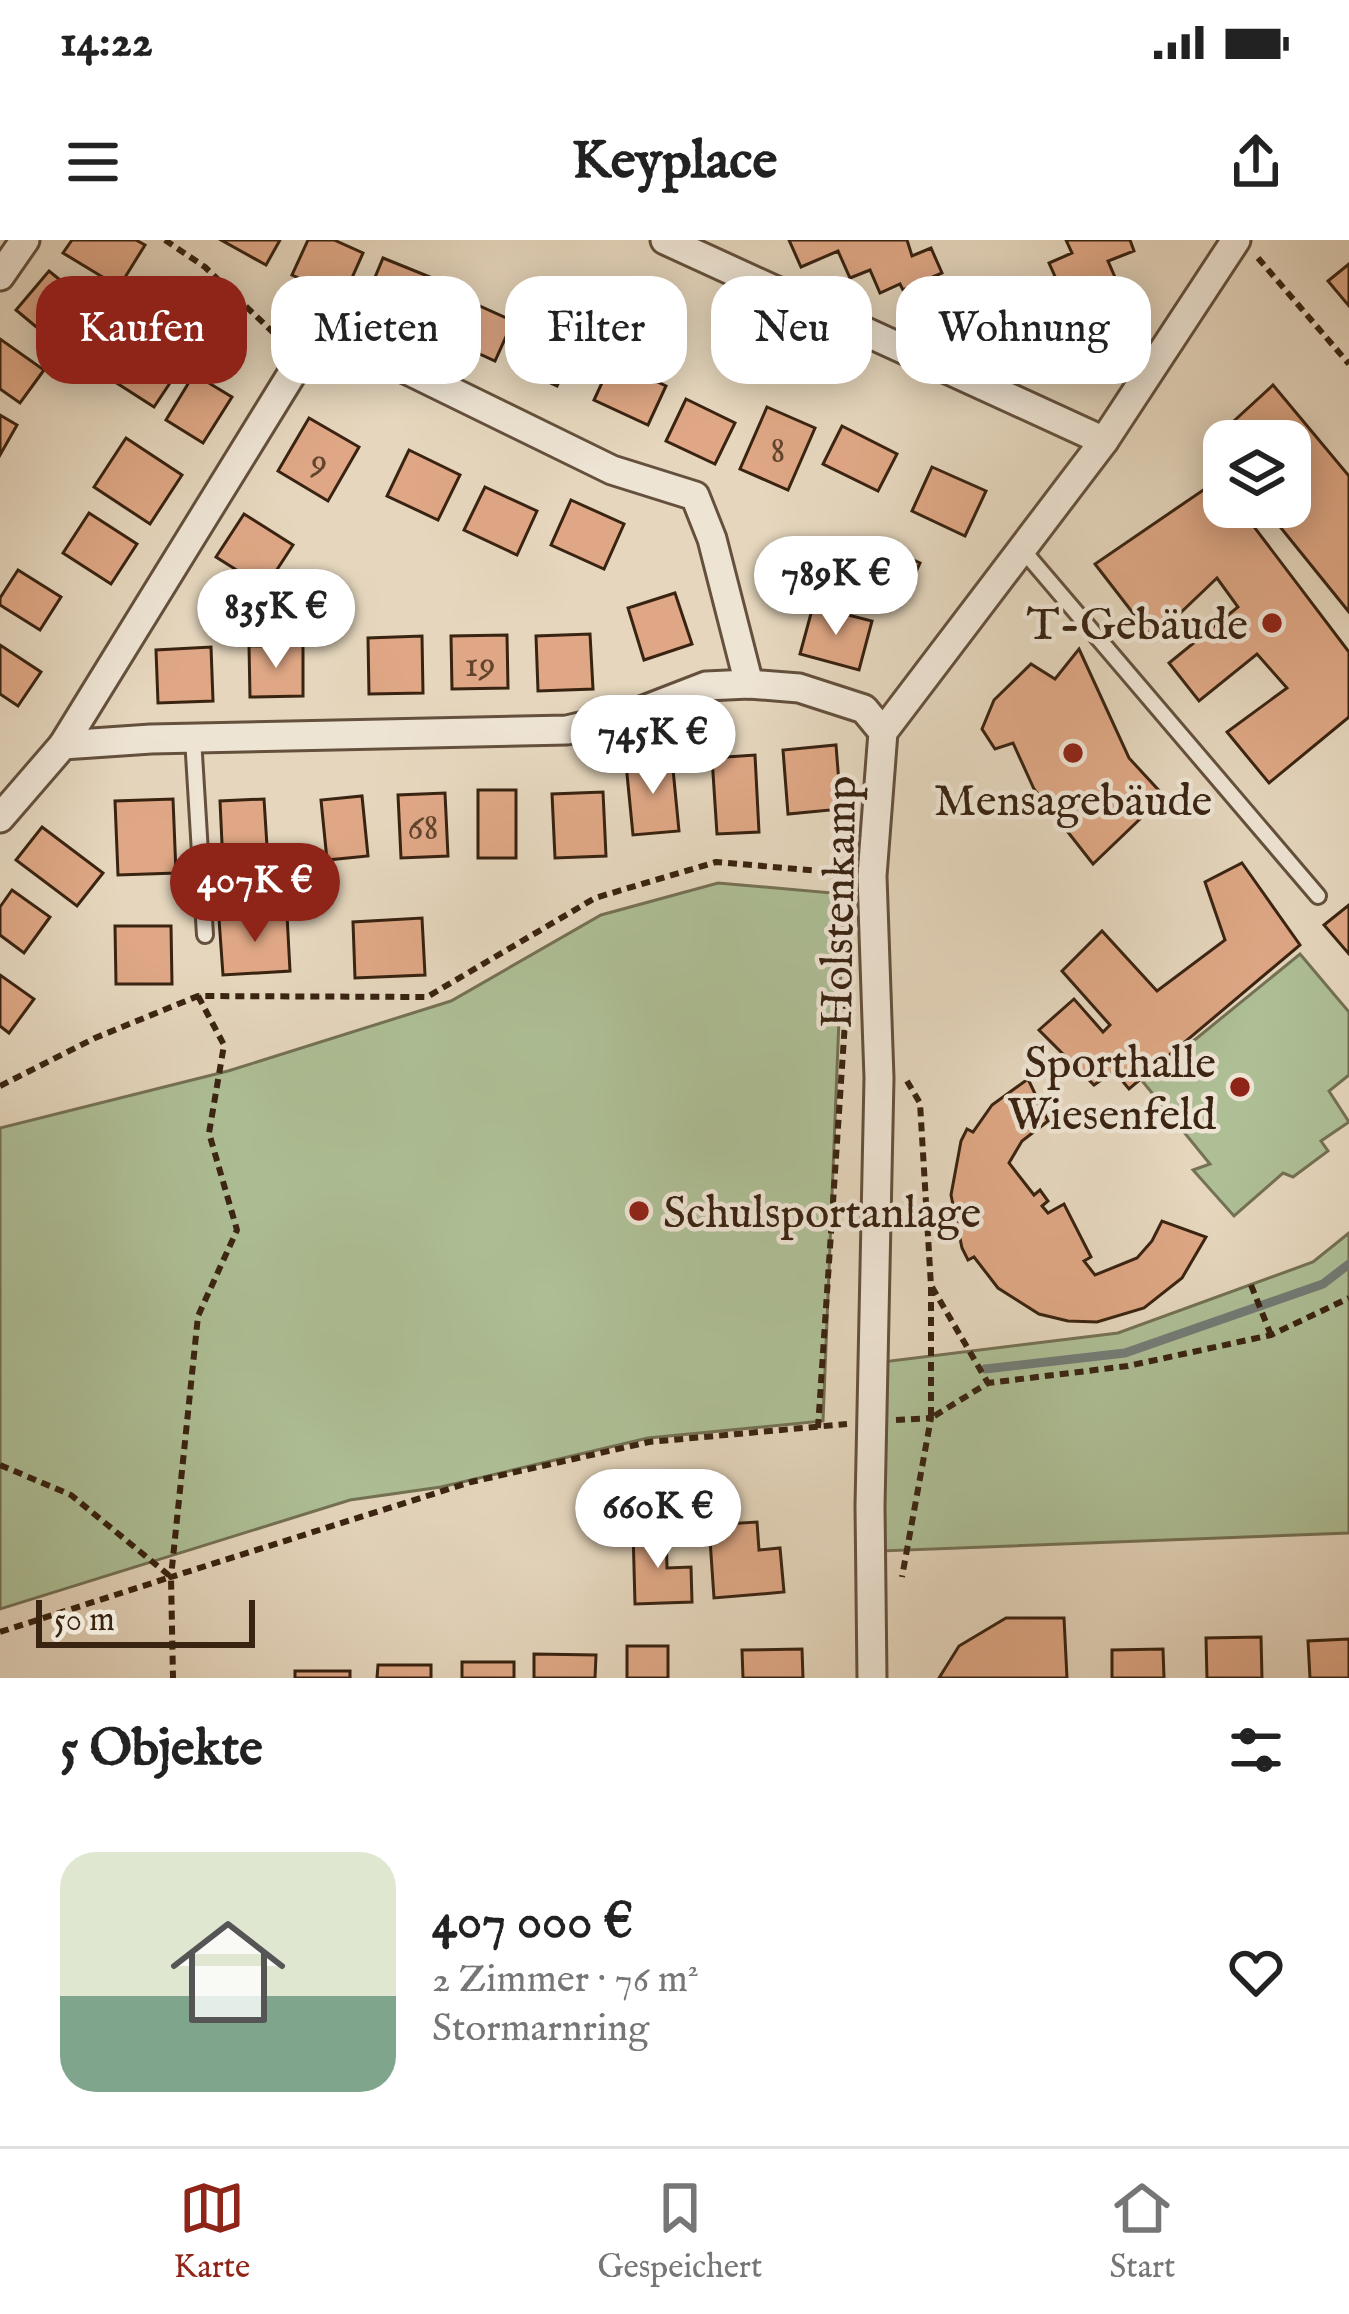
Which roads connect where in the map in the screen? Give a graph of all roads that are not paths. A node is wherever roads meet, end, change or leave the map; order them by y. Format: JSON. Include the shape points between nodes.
{"nodes":[{"id":1,"x":25,"y":240,"type":"edge"},
{"id":2,"x":664,"y":240,"type":"edge"},
{"id":3,"x":1247,"y":249,"type":"edge"},
{"id":4,"x":0,"y":276,"type":"edge"},
{"id":5,"x":1104,"y":441,"type":"junction"},
{"id":6,"x":1022,"y":549,"type":"junction"},
{"id":7,"x":749,"y":683,"type":"junction"},
{"id":8,"x":883,"y":732,"type":"junction"},
{"id":9,"x":193,"y":737,"type":"junction"},
{"id":10,"x":63,"y":745,"type":"junction"},
{"id":11,"x":0,"y":818,"type":"edge"},
{"id":12,"x":1318,"y":896,"type":"dead end"},
{"id":13,"x":205,"y":934,"type":"dead end"},
{"id":14,"x":872,"y":1678,"type":"edge"}],
"edges":[{"from":1,"to":4,"type":"street"},
{"from":2,"to":5,"type":"street"},
{"from":3,"to":5,"type":"street","name":"Holstenkamp"},
{"from":5,"to":6,"type":"street","name":"Holstenkamp"},
{"from":6,"to":8,"type":"street","name":"Holstenkamp"},
{"from":6,"to":12,"type":"lane"},
{"from":7,"to":8,"type":"street","via":[[799,688],[864,709]]},
{"from":7,"to":9,"type":"street","via":[[706,686],[566,730]]},
{"from":7,"to":10,"type":"street","via":[[695,496],[611,470],[385,359],[301,359]]},
{"from":8,"to":14,"type":"street","name":"Holstenkamp","via":[[872,876],[879,1078]]},
{"from":9,"to":10,"type":"street"},
{"from":9,"to":13,"type":"lane"},
{"from":10,"to":11,"type":"street"}]}
